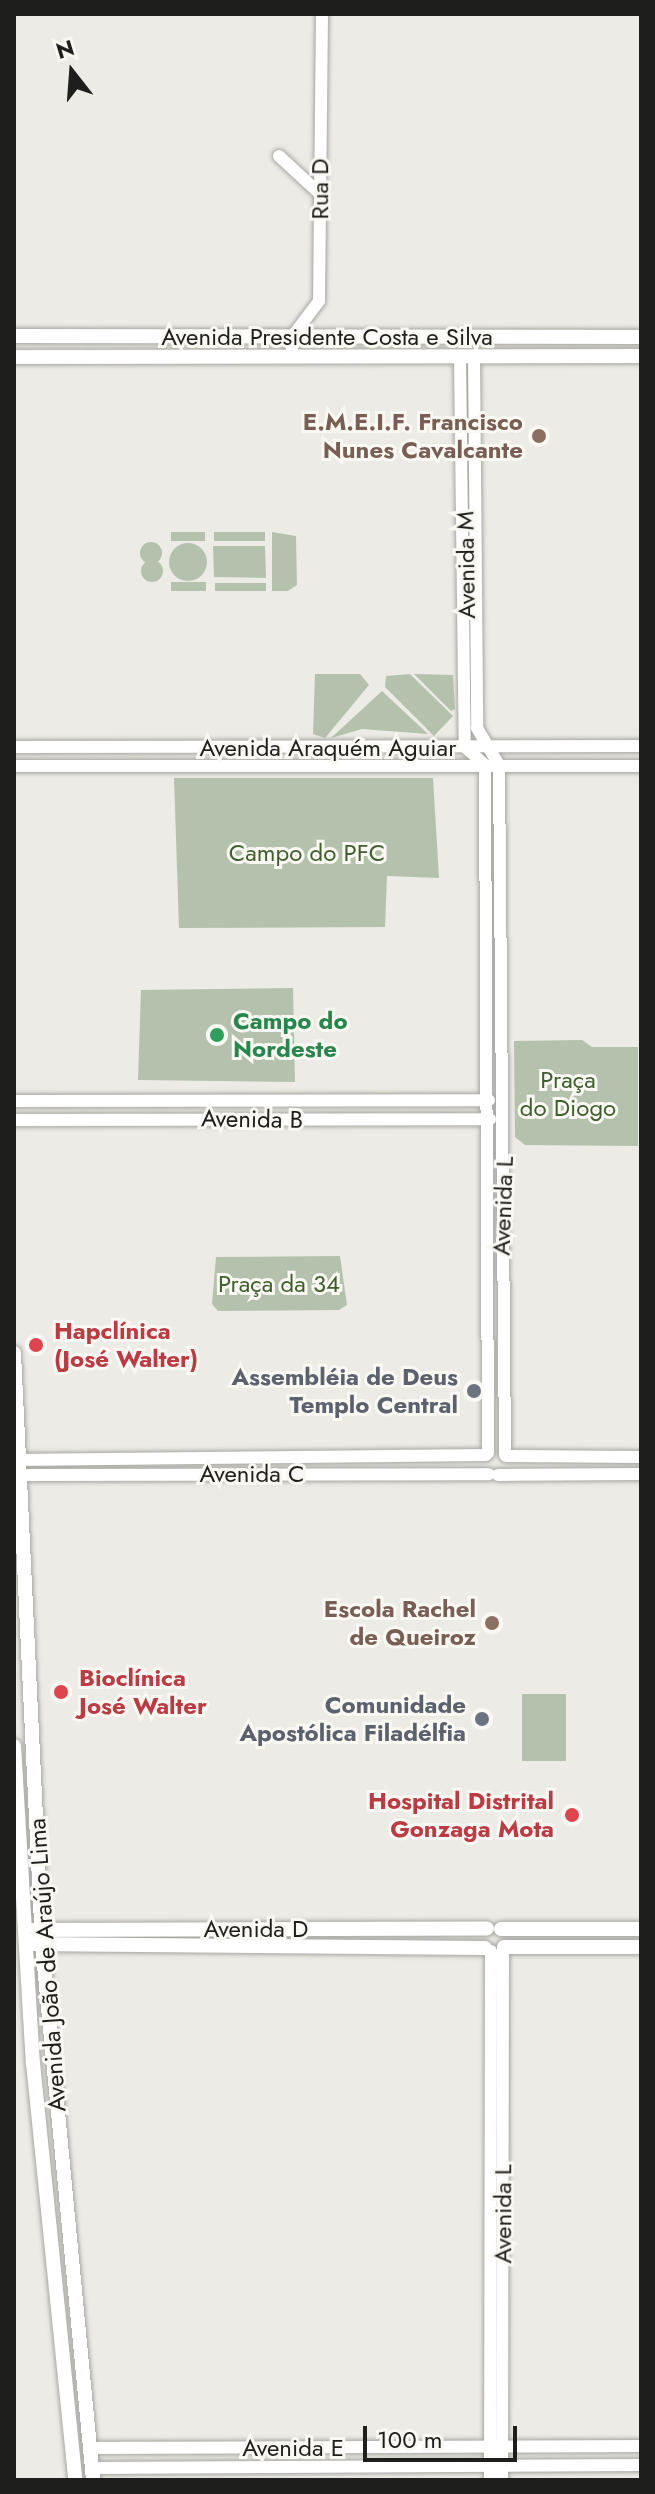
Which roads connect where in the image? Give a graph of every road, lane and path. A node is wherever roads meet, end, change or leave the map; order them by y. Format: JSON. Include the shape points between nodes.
{"nodes":[{"id":1,"x":322,"y":14,"type":"edge"},
{"id":2,"x":279,"y":156,"type":"dead end"},
{"id":3,"x":320,"y":196,"type":"junction"},
{"id":4,"x":14,"y":336,"type":"edge"},
{"id":5,"x":292,"y":337,"type":"junction"},
{"id":6,"x":641,"y":337,"type":"edge"},
{"id":7,"x":292,"y":356,"type":"junction"},
{"id":8,"x":467,"y":356,"type":"junction"},
{"id":9,"x":641,"y":356,"type":"edge"},
{"id":10,"x":14,"y":357,"type":"edge"},
{"id":11,"x":472,"y":569,"type":"junction"},
{"id":12,"x":481,"y":746,"type":"junction"},
{"id":13,"x":641,"y":746,"type":"edge"},
{"id":14,"x":14,"y":747,"type":"edge"},
{"id":15,"x":465,"y":747,"type":"junction"},
{"id":16,"x":378,"y":749,"type":"junction"},
{"id":17,"x":485,"y":765,"type":"junction"},
{"id":18,"x":499,"y":765,"type":"junction"},
{"id":19,"x":14,"y":766,"type":"edge"},
{"id":20,"x":378,"y":766,"type":"junction"},
{"id":21,"x":641,"y":766,"type":"edge"},
{"id":22,"x":489,"y":1100,"type":"junction"},
{"id":23,"x":14,"y":1101,"type":"edge"},
{"id":24,"x":490,"y":1119,"type":"junction"},
{"id":25,"x":14,"y":1120,"type":"edge"},
{"id":26,"x":14,"y":1353,"type":"edge"},
{"id":27,"x":487,"y":1454,"type":"junction"},
{"id":28,"x":506,"y":1456,"type":"junction"},
{"id":29,"x":641,"y":1457,"type":"edge"},
{"id":30,"x":16,"y":1467,"type":"edge"},
{"id":31,"x":494,"y":1474,"type":"junction"},
{"id":32,"x":641,"y":1474,"type":"edge"},
{"id":33,"x":14,"y":1746,"type":"edge"},
{"id":34,"x":494,"y":1929,"type":"junction"},
{"id":35,"x":641,"y":1929,"type":"edge"},
{"id":36,"x":42,"y":1936,"type":"junction"},
{"id":37,"x":21,"y":1939,"type":"edge"},
{"id":38,"x":641,"y":1947,"type":"edge"},
{"id":39,"x":496,"y":1948,"type":"junction"},
{"id":40,"x":641,"y":2446,"type":"edge"},
{"id":41,"x":90,"y":2448,"type":"junction"},
{"id":42,"x":496,"y":2448,"type":"junction"},
{"id":43,"x":641,"y":2465,"type":"edge"},
{"id":44,"x":496,"y":2473,"type":"edge"},
{"id":45,"x":92,"y":2474,"type":"edge"},
{"id":46,"x":75,"y":2480,"type":"edge"}],
"edges":[{"from":1,"to":3,"type":"street","name":"Rua D"},
{"from":2,"to":3,"type":"street"},
{"from":3,"to":5,"type":"street","name":"Rua D","via":[[319,301]]},
{"from":4,"to":5,"type":"main road","name":"Avenida Presidente Costa e Silva"},
{"from":5,"to":6,"type":"main road","name":"Avenida Presidente Costa e Silva"},
{"from":5,"to":7,"type":"street"},
{"from":7,"to":8,"type":"main road","name":"Avenida Presidente Costa e Silva"},
{"from":7,"to":10,"type":"main road","name":"Avenida Presidente Costa e Silva"},
{"from":8,"to":9,"type":"main road","name":"Avenida Presidente Costa e Silva"},
{"from":8,"to":11,"type":"street","name":"Avenida M"},
{"from":11,"to":12,"type":"street","name":"Avenida M"},
{"from":11,"to":15,"type":"street","name":"Avenida M"},
{"from":12,"to":13,"type":"street","name":"Avenida Araquém Aguiar"},
{"from":12,"to":15,"type":"street","name":"Avenida Araquém Aguiar"},
{"from":12,"to":18,"type":"street"},
{"from":14,"to":16,"type":"street","name":"Avenida Araquém Aguiar"},
{"from":15,"to":16,"type":"street","name":"Avenida Araquém Aguiar"},
{"from":15,"to":17,"type":"street"},
{"from":16,"to":20,"type":"street"},
{"from":17,"to":18,"type":"street","name":"Avenida Araquém Aguiar"},
{"from":17,"to":20,"type":"street","name":"Avenida Araquém Aguiar"},
{"from":17,"to":22,"type":"street","name":"Avenida L"},
{"from":18,"to":21,"type":"street","name":"Avenida Araquém Aguiar"},
{"from":18,"to":28,"type":"street","name":"Avenida L"},
{"from":19,"to":20,"type":"street","name":"Avenida Araquém Aguiar"},
{"from":22,"to":23,"type":"street","name":"Avenida B"},
{"from":22,"to":24,"type":"street","name":"Avenida L"},
{"from":24,"to":25,"type":"street","name":"Avenida B"},
{"from":24,"to":27,"type":"street","name":"Avenida L"},
{"from":26,"to":30,"type":"main road","name":"Avenida João de Araújo Lima"},
{"from":27,"to":28,"type":"street","name":"Avenida C"},
{"from":27,"to":30,"type":"street","name":"Avenida C"},
{"from":27,"to":31,"type":"street","name":"Avenida L"},
{"from":28,"to":29,"type":"street"},
{"from":28,"to":31,"type":"street"},
{"from":30,"to":31,"type":"street","name":"Avenida C"},
{"from":30,"to":36,"type":"main road","name":"Avenida João de Araújo Lima"},
{"from":31,"to":32,"type":"street","name":"Avenida C"},
{"from":33,"to":37,"type":"main road","name":"Avenida João de Araújo Lima"},
{"from":34,"to":35,"type":"main road","name":"Avenida D"},
{"from":34,"to":36,"type":"main road","name":"Avenida D"},
{"from":34,"to":39,"type":"main road"},
{"from":34,"to":39,"type":"main road"},
{"from":36,"to":37,"type":"main road","name":"Avenida D"},
{"from":36,"to":39,"type":"main road","name":"Avenida D"},
{"from":36,"to":41,"type":"main road","name":"Avenida João de Araújo Lima"},
{"from":37,"to":46,"type":"main road","name":"Avenida João de Araújo Lima"},
{"from":38,"to":39,"type":"main road","name":"Avenida D"},
{"from":39,"to":42,"type":"street","name":"Avenida L"},
{"from":40,"to":42,"type":"street","name":"Avenida E"},
{"from":41,"to":42,"type":"street","name":"Avenida E"},
{"from":41,"to":45,"type":"main road","name":"Avenida João de Araújo Lima"},
{"from":42,"to":44,"type":"street","name":"Avenida L"},
{"from":43,"to":44,"type":"street","name":"Avenida E"},
{"from":44,"to":45,"type":"street","name":"Avenida E"}]}
